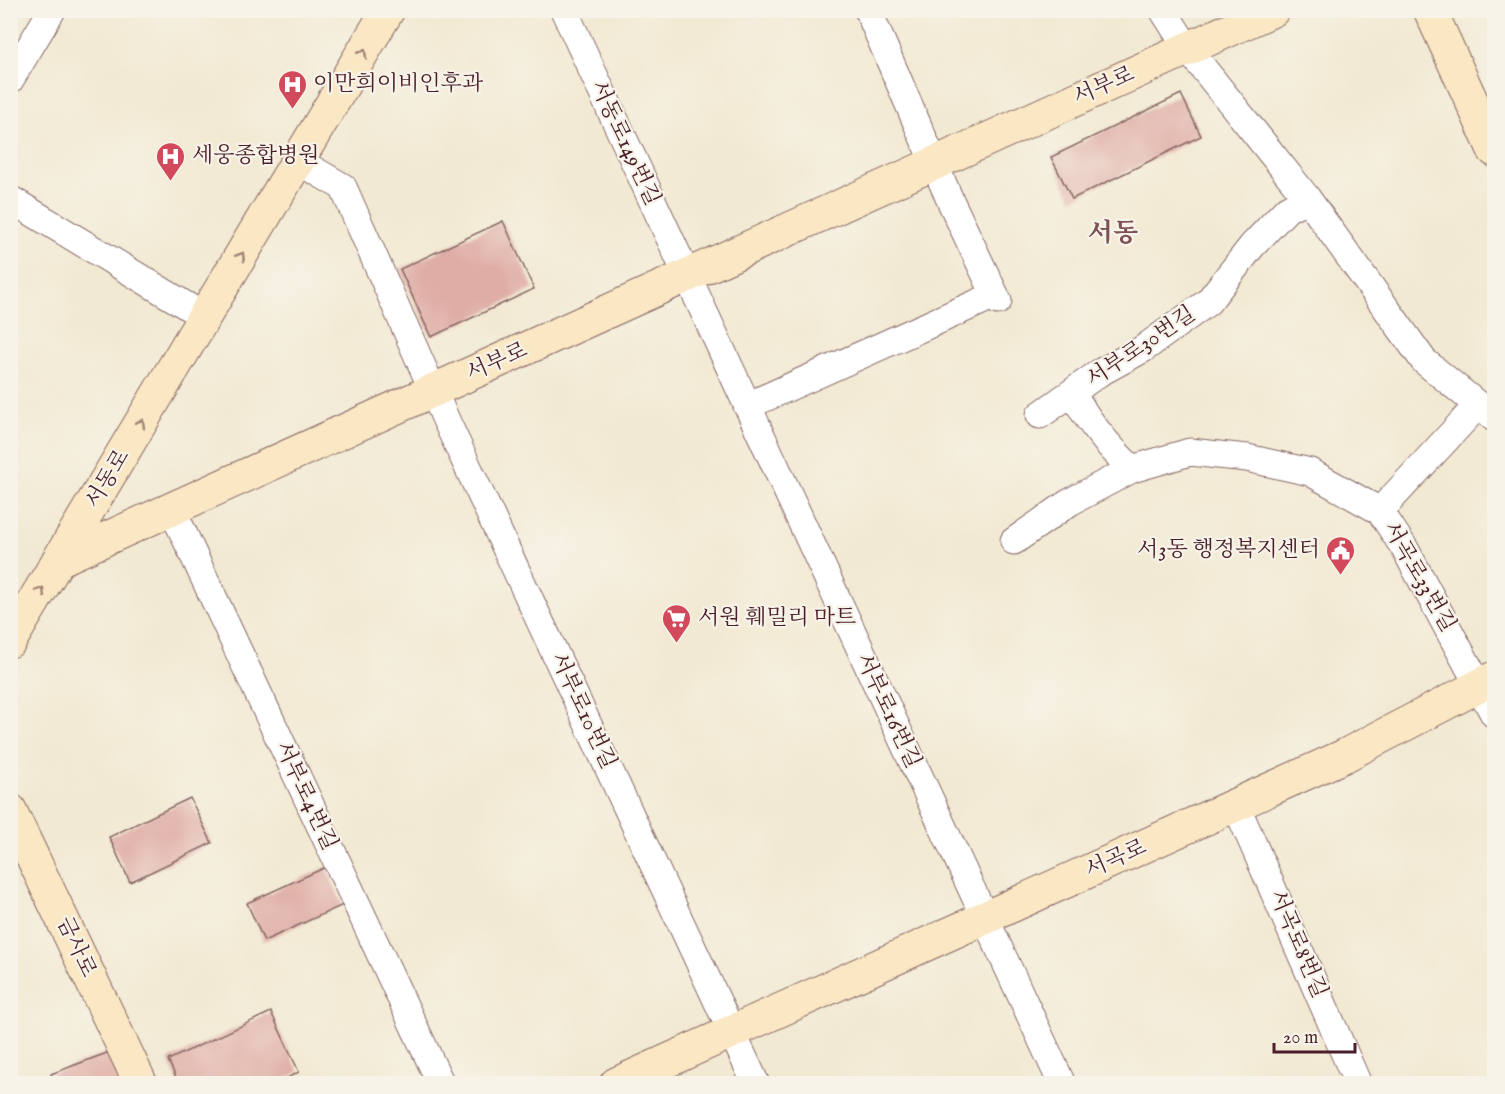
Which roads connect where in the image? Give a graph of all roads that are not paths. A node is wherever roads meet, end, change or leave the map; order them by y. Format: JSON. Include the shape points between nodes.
{"nodes":[{"id":1,"x":52,"y":10,"type":"edge"},
{"id":2,"x":388,"y":10,"type":"edge"},
{"id":3,"x":564,"y":10,"type":"edge"},
{"id":4,"x":868,"y":10,"type":"edge"},
{"id":5,"x":1163,"y":10,"type":"edge"},
{"id":6,"x":1274,"y":10,"type":"edge"},
{"id":7,"x":1430,"y":10,"type":"edge"},
{"id":8,"x":1187,"y":48,"type":"junction"},
{"id":9,"x":10,"y":80,"type":"edge"},
{"id":10,"x":1494,"y":150,"type":"edge"},
{"id":11,"x":298,"y":161,"type":"junction"},
{"id":12,"x":934,"y":163,"type":"junction"},
{"id":13,"x":1307,"y":198,"type":"junction"},
{"id":14,"x":10,"y":199,"type":"edge"},
{"id":15,"x":687,"y":275,"type":"junction"},
{"id":16,"x":205,"y":317,"type":"junction"},
{"id":17,"x":433,"y":390,"type":"junction"},
{"id":18,"x":1073,"y":393,"type":"junction"},
{"id":19,"x":747,"y":406,"type":"junction"},
{"id":20,"x":1486,"y":411,"type":"edge"},
{"id":21,"x":1040,"y":415,"type":"dead end"},
{"id":22,"x":1132,"y":469,"type":"junction"},
{"id":23,"x":172,"y":509,"type":"junction"},
{"id":24,"x":1380,"y":511,"type":"junction"},
{"id":25,"x":1014,"y":541,"type":"dead end"},
{"id":26,"x":59,"y":560,"type":"junction"},
{"id":27,"x":10,"y":641,"type":"edge"},
{"id":28,"x":1487,"y":682,"type":"edge"},
{"id":29,"x":1494,"y":714,"type":"edge"},
{"id":30,"x":1236,"y":805,"type":"junction"},
{"id":31,"x":10,"y":810,"type":"edge"},
{"id":32,"x":984,"y":918,"type":"junction"},
{"id":33,"x":734,"y":1031,"type":"junction"},
{"id":34,"x":141,"y":1083,"type":"edge"},
{"id":35,"x":441,"y":1083,"type":"edge"},
{"id":36,"x":616,"y":1083,"type":"edge"},
{"id":37,"x":756,"y":1083,"type":"edge"},
{"id":38,"x":1062,"y":1083,"type":"edge"},
{"id":39,"x":1358,"y":1083,"type":"edge"}],
"edges":[{"from":1,"to":9,"type":"street"},
{"from":11,"to":2,"type":"street","name":"서동로","one_way":true},
{"from":3,"to":15,"type":"street","name":"서동로149번길"},
{"from":4,"to":12,"type":"street"},
{"from":5,"to":8,"type":"street"},
{"from":6,"to":8,"type":"street","name":"서부로"},
{"from":7,"to":10,"type":"street"},
{"from":8,"to":12,"type":"street","name":"서부로"},
{"from":8,"to":13,"type":"street"},
{"from":16,"to":11,"type":"street","name":"서동로","one_way":true},
{"from":11,"to":17,"type":"street","via":[[343,187]]},
{"from":12,"to":15,"type":"street","name":"서부로"},
{"from":12,"to":19,"type":"street","via":[[997,298]]},
{"from":13,"to":18,"type":"street","name":"서부로30번길","via":[[1287,209],[1208,302]]},
{"from":13,"to":20,"type":"street","via":[[1424,361]]},
{"from":14,"to":16,"type":"street"},
{"from":15,"to":17,"type":"street","name":"서부로"},
{"from":15,"to":19,"type":"street","name":"서부로16번길"},
{"from":26,"to":16,"type":"street","name":"서동로","one_way":true},
{"from":17,"to":23,"type":"street","name":"서부로"},
{"from":17,"to":33,"type":"street","name":"서부로10번길"},
{"from":18,"to":21,"type":"street"},
{"from":18,"to":22,"type":"street","via":[[1095,427]]},
{"from":19,"to":32,"type":"street","name":"서부로16번길"},
{"from":20,"to":24,"type":"street"},
{"from":22,"to":24,"type":"street","name":"서곡로33번길","via":[[1190,452],[1247,458],[1310,472]]},
{"from":22,"to":25,"type":"street","name":"서곡로33번길","via":[[1070,502]]},
{"from":23,"to":26,"type":"street","name":"서부로"},
{"from":23,"to":35,"type":"street","name":"서부로4번길"},
{"from":24,"to":28,"type":"street","name":"서곡로33번길"},
{"from":27,"to":26,"type":"street","name":"서동로","one_way":true},
{"from":28,"to":29,"type":"street","name":"서곡로33번길"},
{"from":28,"to":30,"type":"street","name":"서곡로","via":[[1344,756]]},
{"from":30,"to":32,"type":"street","name":"서곡로"},
{"from":30,"to":39,"type":"street","name":"서곡로8번길"},
{"from":31,"to":34,"type":"street","name":"금사로"},
{"from":32,"to":33,"type":"street","name":"서곡로"},
{"from":32,"to":38,"type":"street","name":"서부로16번길"},
{"from":33,"to":36,"type":"street","name":"서곡로"},
{"from":33,"to":37,"type":"street"}]}
